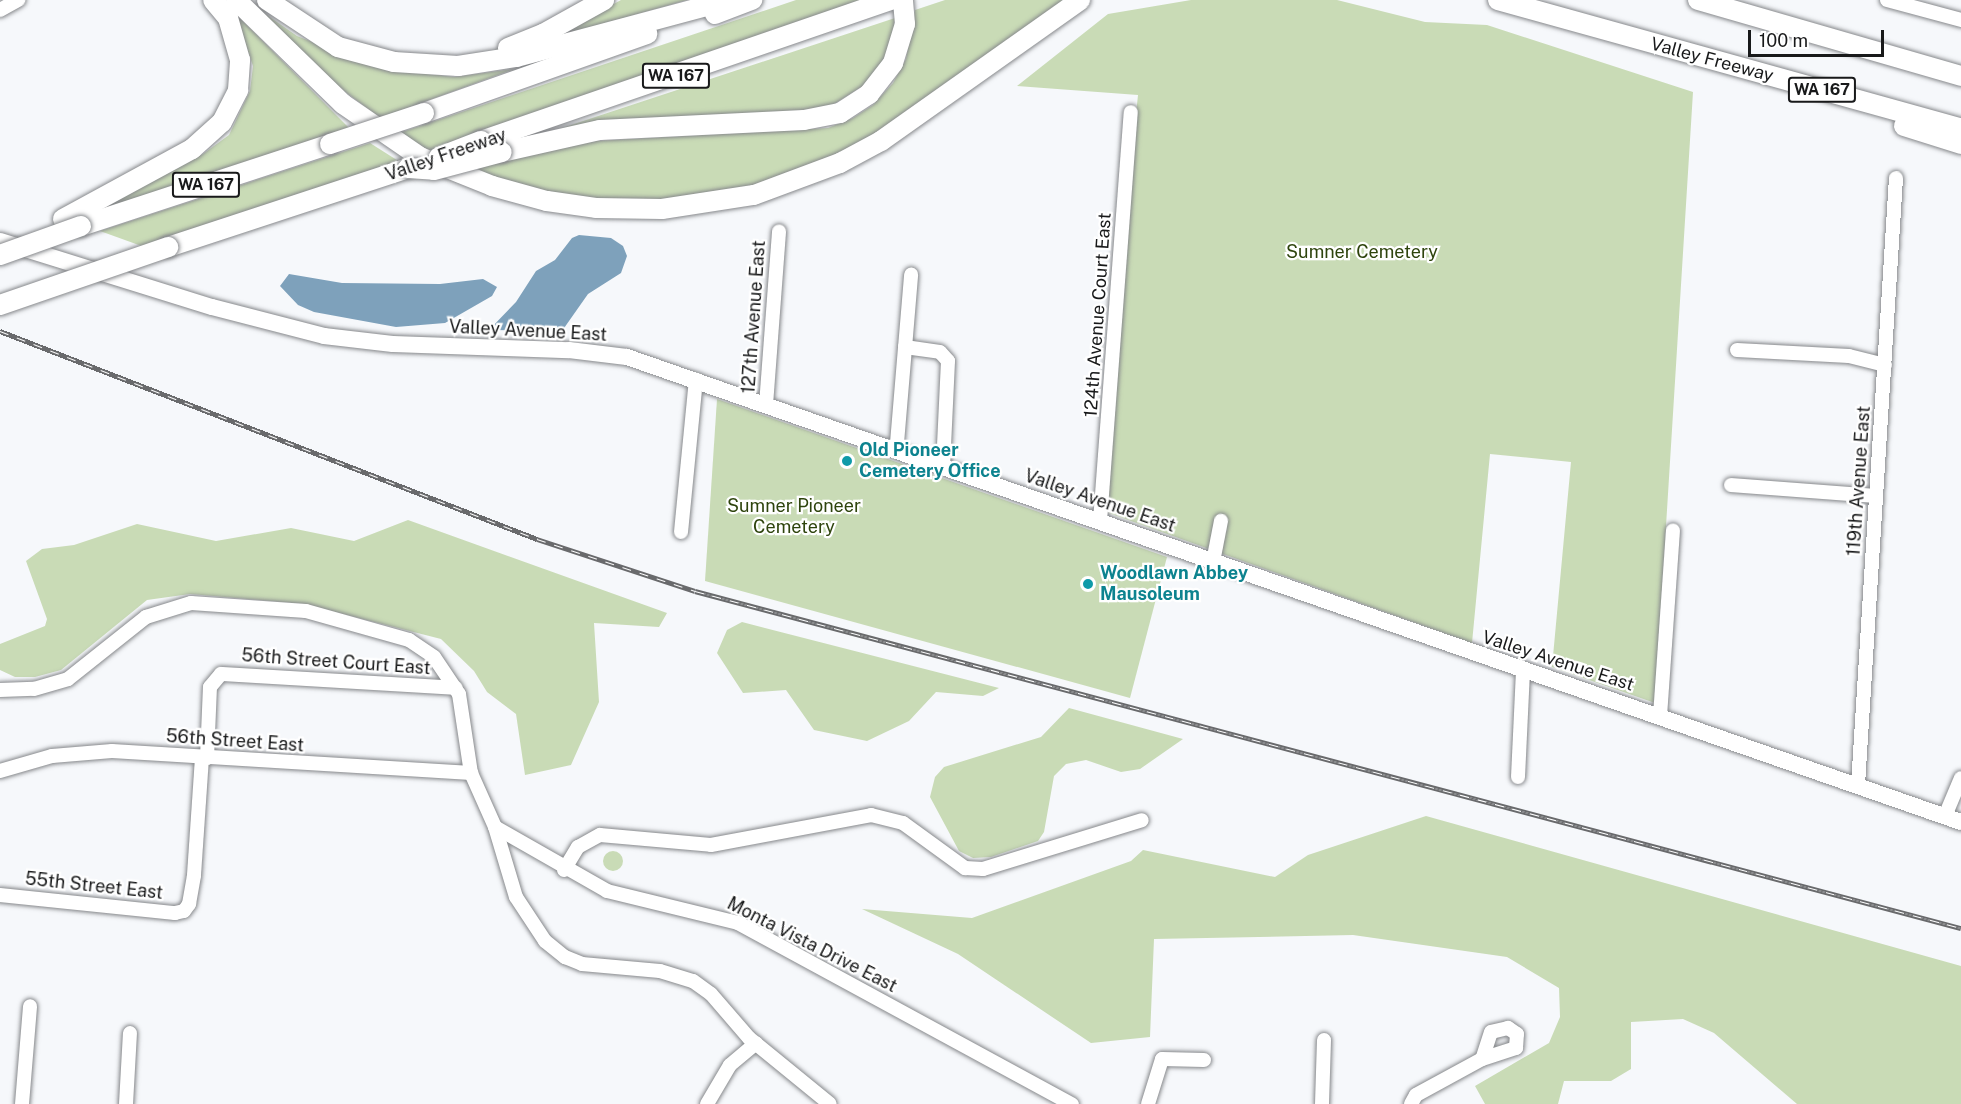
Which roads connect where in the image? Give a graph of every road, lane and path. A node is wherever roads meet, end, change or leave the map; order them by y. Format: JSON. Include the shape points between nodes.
{"nodes":[{"id":1,"x":18,"y":0,"type":"edge"},
{"id":2,"x":213,"y":0,"type":"edge"},
{"id":3,"x":236,"y":0,"type":"edge"},
{"id":4,"x":267,"y":0,"type":"edge"},
{"id":5,"x":604,"y":0,"type":"edge"},
{"id":6,"x":728,"y":0,"type":"edge"},
{"id":7,"x":752,"y":0,"type":"edge"},
{"id":8,"x":890,"y":0,"type":"edge"},
{"id":9,"x":903,"y":0,"type":"edge"},
{"id":10,"x":1080,"y":0,"type":"edge"},
{"id":11,"x":1498,"y":0,"type":"edge"},
{"id":12,"x":1698,"y":0,"type":"edge"},
{"id":13,"x":1887,"y":0,"type":"edge"},
{"id":14,"x":1903,"y":2,"type":"edge"},
{"id":15,"x":0,"y":10,"type":"edge"},
{"id":16,"x":1961,"y":20,"type":"edge"},
{"id":17,"x":301,"y":23,"type":"junction"},
{"id":18,"x":1833,"y":39,"type":"junction"},
{"id":19,"x":1705,"y":59,"type":"junction"},
{"id":20,"x":1961,"y":67,"type":"edge"},
{"id":21,"x":1961,"y":75,"type":"edge"},
{"id":22,"x":1131,"y":112,"type":"dead end"},
{"id":23,"x":1961,"y":128,"type":"edge"},
{"id":24,"x":1961,"y":144,"type":"edge"},
{"id":25,"x":408,"y":168,"type":"junction"},
{"id":26,"x":1896,"y":178,"type":"dead end"},
{"id":27,"x":72,"y":223,"type":"junction"},
{"id":28,"x":779,"y":231,"type":"dead end"},
{"id":29,"x":0,"y":243,"type":"edge"},
{"id":30,"x":0,"y":255,"type":"edge"},
{"id":31,"x":911,"y":275,"type":"dead end"},
{"id":32,"x":0,"y":305,"type":"edge"},
{"id":33,"x":905,"y":348,"type":"junction"},
{"id":34,"x":1737,"y":350,"type":"dead end"},
{"id":35,"x":1885,"y":365,"type":"junction"},
{"id":36,"x":696,"y":380,"type":"junction"},
{"id":37,"x":766,"y":405,"type":"junction"},
{"id":38,"x":891,"y":449,"type":"junction"},
{"id":39,"x":943,"y":466,"type":"junction"},
{"id":40,"x":1731,"y":485,"type":"dead end"},
{"id":41,"x":1876,"y":496,"type":"junction"},
{"id":42,"x":1100,"y":521,"type":"junction"},
{"id":43,"x":1221,"y":521,"type":"dead end"},
{"id":44,"x":1673,"y":530,"type":"dead end"},
{"id":45,"x":681,"y":532,"type":"dead end"},
{"id":46,"x":1213,"y":562,"type":"junction"},
{"id":47,"x":1523,"y":670,"type":"junction"},
{"id":48,"x":456,"y":688,"type":"junction"},
{"id":49,"x":0,"y":690,"type":"edge"},
{"id":50,"x":1660,"y":716,"type":"junction"},
{"id":51,"x":205,"y":758,"type":"junction"},
{"id":52,"x":0,"y":771,"type":"edge"},
{"id":53,"x":471,"y":773,"type":"junction"},
{"id":54,"x":1518,"y":777,"type":"dead end"},
{"id":55,"x":1961,"y":778,"type":"edge"},
{"id":56,"x":1858,"y":785,"type":"junction"},
{"id":57,"x":1944,"y":816,"type":"junction"},
{"id":58,"x":1142,"y":820,"type":"dead end"},
{"id":59,"x":1961,"y":822,"type":"edge"},
{"id":60,"x":495,"y":827,"type":"junction"},
{"id":61,"x":564,"y":870,"type":"junction"},
{"id":62,"x":0,"y":895,"type":"edge"},
{"id":63,"x":30,"y":1006,"type":"dead end"},
{"id":64,"x":130,"y":1033,"type":"dead end"},
{"id":65,"x":1324,"y":1040,"type":"dead end"},
{"id":66,"x":756,"y":1043,"type":"junction"},
{"id":67,"x":1482,"y":1059,"type":"dead end"},
{"id":68,"x":1204,"y":1060,"type":"dead end"},
{"id":69,"x":22,"y":1104,"type":"edge"},
{"id":70,"x":126,"y":1104,"type":"edge"},
{"id":71,"x":707,"y":1104,"type":"edge"},
{"id":72,"x":830,"y":1104,"type":"edge"},
{"id":73,"x":1072,"y":1104,"type":"edge"},
{"id":74,"x":1148,"y":1104,"type":"edge"},
{"id":75,"x":1322,"y":1104,"type":"edge"},
{"id":76,"x":1411,"y":1104,"type":"edge"}],
"edges":[{"from":1,"to":15,"type":"street"},
{"from":2,"to":27,"type":"highway","via":[[228,18],[240,60],[238,90],[222,122],[192,149]]},
{"from":3,"to":10,"type":"highway","via":[[343,104],[420,157],[492,186],[547,201],[596,208],[662,209],[754,195],[840,163],[881,141]]},
{"from":4,"to":17,"type":"highway"},
{"from":5,"to":17,"type":"highway","via":[[528,41],[458,57],[373,49]]},
{"from":6,"to":17,"type":"highway","via":[[516,57],[458,66],[370,57],[338,47]]},
{"from":7,"to":27,"type":"highway","number":"WA 167","bridge":true,"via":[[330,144]]},
{"from":8,"to":25,"type":"highway","name":"Valley Freeway","number":"WA 167","bridge":true},
{"from":9,"to":25,"type":"highway","bridge":true,"via":[[905,24],[893,63],[869,94],[840,113],[804,120],[600,130],[434,170]]},
{"from":11,"to":19,"type":"highway","name":"Valley Freeway","number":"WA 167"},
{"from":12,"to":18,"type":"highway"},
{"from":13,"to":14,"type":"street"},
{"from":14,"to":16,"type":"street"},
{"from":18,"to":20,"type":"highway"},
{"from":18,"to":21,"type":"highway"},
{"from":19,"to":23,"type":"highway","name":"Valley Freeway","number":"WA 167"},
{"from":19,"to":24,"type":"highway"},
{"from":22,"to":42,"type":"street","name":"124th Avenue Court East"},
{"from":25,"to":32,"type":"highway","name":"Valley Freeway","number":"WA 167","bridge":true},
{"from":26,"to":35,"type":"street","name":"119th Avenue East"},
{"from":27,"to":29,"type":"highway"},
{"from":27,"to":30,"type":"highway","number":"WA 167","bridge":true},
{"from":28,"to":37,"type":"street","name":"127th Avenue East"},
{"from":29,"to":36,"type":"main road","name":"Valley Avenue East","via":[[212,307],[324,336],[393,344],[603,353]]},
{"from":31,"to":33,"type":"street"},
{"from":33,"to":38,"type":"street","via":[[897,443]]},
{"from":33,"to":39,"type":"street","via":[[940,352],[948,361]]},
{"from":34,"to":35,"type":"street","via":[[1849,356]]},
{"from":35,"to":41,"type":"street","name":"119th Avenue East"},
{"from":36,"to":37,"type":"main road","name":"Valley Avenue East"},
{"from":36,"to":45,"type":"street"},
{"from":37,"to":38,"type":"main road","name":"Valley Avenue East"},
{"from":38,"to":39,"type":"main road","name":"Valley Avenue East"},
{"from":39,"to":42,"type":"main road","name":"Valley Avenue East"},
{"from":40,"to":41,"type":"street"},
{"from":41,"to":56,"type":"street","name":"119th Avenue East"},
{"from":42,"to":46,"type":"main road","name":"Valley Avenue East"},
{"from":43,"to":46,"type":"street"},
{"from":44,"to":50,"type":"street"},
{"from":46,"to":47,"type":"main road","name":"Valley Avenue East"},
{"from":47,"to":50,"type":"main road","name":"Valley Avenue East"},
{"from":47,"to":54,"type":"street"},
{"from":48,"to":49,"type":"street","via":[[434,657],[409,640],[306,611],[220,602],[191,603],[146,617],[68,679],[34,689]]},
{"from":48,"to":51,"type":"street","name":"56th Street Court East","via":[[226,674],[215,678],[209,696]]},
{"from":48,"to":53,"type":"street"},
{"from":50,"to":56,"type":"main road","name":"Valley Avenue East"},
{"from":51,"to":52,"type":"street","name":"56th Street East","via":[[95,751],[52,756]]},
{"from":51,"to":53,"type":"street","name":"56th Street East"},
{"from":51,"to":62,"type":"street","name":"55th Street East","via":[[194,875],[184,911]]},
{"from":53,"to":60,"type":"street"},
{"from":55,"to":57,"type":"street"},
{"from":56,"to":57,"type":"main road","name":"Valley Avenue East"},
{"from":57,"to":59,"type":"main road","name":"Valley Avenue East"},
{"from":58,"to":61,"type":"street","via":[[983,869],[965,867],[952,860],[903,823],[871,815],[711,845],[600,835],[578,847]]},
{"from":60,"to":61,"type":"street","name":"Monta Vista Drive East"},
{"from":60,"to":66,"type":"street","via":[[516,897],[555,950],[597,968],[660,971],[693,981],[711,994]]},
{"from":61,"to":73,"type":"street","name":"Monta Vista Drive East","via":[[607,891],[738,924]]},
{"from":63,"to":69,"type":"street"},
{"from":64,"to":70,"type":"street"},
{"from":65,"to":75,"type":"street"},
{"from":66,"to":71,"type":"street","via":[[730,1065]]},
{"from":66,"to":72,"type":"street"},
{"from":67,"to":76,"type":"street","via":[[1416,1095]]},
{"from":68,"to":74,"type":"street","via":[[1162,1059]]}]}
